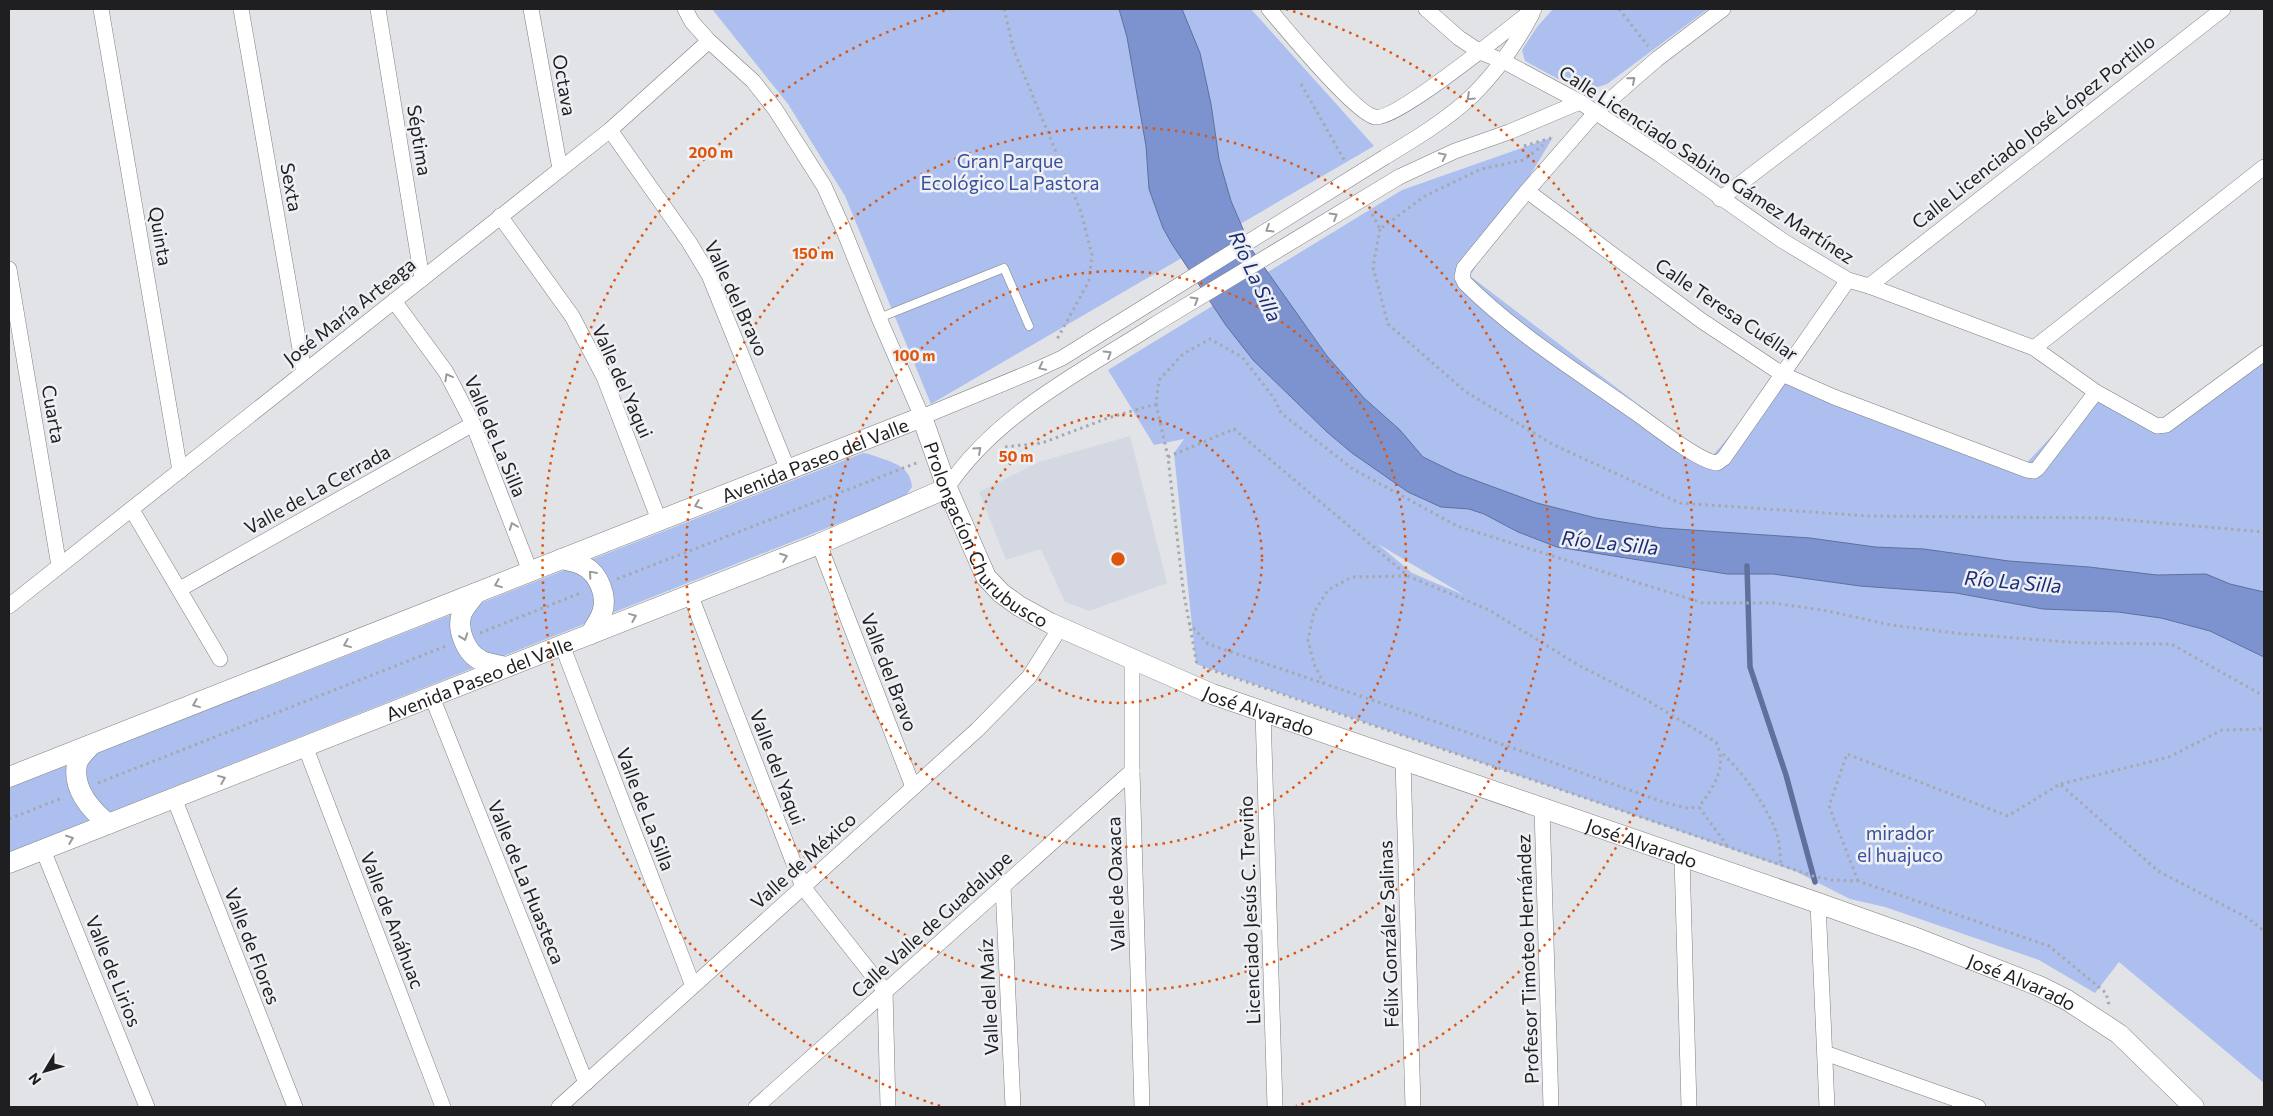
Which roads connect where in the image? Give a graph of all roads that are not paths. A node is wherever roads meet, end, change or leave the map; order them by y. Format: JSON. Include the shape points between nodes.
{"nodes":[{"id":1,"x":101,"y":9,"type":"edge"},
{"id":2,"x":241,"y":9,"type":"edge"},
{"id":3,"x":378,"y":9,"type":"edge"},
{"id":4,"x":531,"y":9,"type":"edge"},
{"id":5,"x":685,"y":9,"type":"edge"},
{"id":6,"x":1270,"y":9,"type":"edge"},
{"id":7,"x":1426,"y":9,"type":"edge"},
{"id":8,"x":1535,"y":9,"type":"edge"},
{"id":9,"x":1724,"y":9,"type":"edge"},
{"id":10,"x":1969,"y":9,"type":"edge"},
{"id":11,"x":2223,"y":9,"type":"edge"},
{"id":12,"x":709,"y":41,"type":"junction"},
{"id":13,"x":1480,"y":52,"type":"junction"},
{"id":14,"x":1503,"y":61,"type":"junction"},
{"id":15,"x":1580,"y":102,"type":"junction"},
{"id":16,"x":1596,"y":112,"type":"junction"},
{"id":17,"x":610,"y":130,"type":"junction"},
{"id":18,"x":2264,"y":167,"type":"edge"},
{"id":19,"x":560,"y":169,"type":"junction"},
{"id":20,"x":1527,"y":191,"type":"junction"},
{"id":21,"x":1720,"y":199,"type":"junction"},
{"id":22,"x":500,"y":216,"type":"junction"},
{"id":23,"x":9,"y":268,"type":"edge"},
{"id":24,"x":422,"y":278,"type":"junction"},
{"id":25,"x":1848,"y":280,"type":"junction"},
{"id":26,"x":1869,"y":286,"type":"junction"},
{"id":27,"x":394,"y":301,"type":"junction"},
{"id":28,"x":879,"y":318,"type":"junction"},
{"id":29,"x":1029,"y":326,"type":"dead end"},
{"id":30,"x":2034,"y":348,"type":"junction"},
{"id":31,"x":2264,"y":353,"type":"edge"},
{"id":32,"x":304,"y":372,"type":"junction"},
{"id":33,"x":1782,"y":374,"type":"junction"},
{"id":34,"x":2096,"y":392,"type":"junction"},
{"id":35,"x":922,"y":417,"type":"junction"},
{"id":36,"x":473,"y":424,"type":"junction"},
{"id":37,"x":180,"y":470,"type":"junction"},
{"id":38,"x":788,"y":470,"type":"junction"},
{"id":39,"x":947,"y":488,"type":"junction"},
{"id":40,"x":132,"y":510,"type":"junction"},
{"id":41,"x":659,"y":520,"type":"junction"},
{"id":42,"x":819,"y":544,"type":"junction"},
{"id":43,"x":562,"y":559,"type":"junction"},
{"id":44,"x":59,"y":566,"type":"junction"},
{"id":45,"x":530,"y":571,"type":"junction"},
{"id":46,"x":180,"y":589,"type":"junction"},
{"id":47,"x":476,"y":593,"type":"junction"},
{"id":48,"x":690,"y":594,"type":"junction"},
{"id":49,"x":9,"y":606,"type":"edge"},
{"id":50,"x":1060,"y":628,"type":"junction"},
{"id":51,"x":591,"y":634,"type":"junction"},
{"id":52,"x":562,"y":645,"type":"junction"},
{"id":53,"x":220,"y":659,"type":"dead end"},
{"id":54,"x":1132,"y":659,"type":"junction"},
{"id":55,"x":506,"y":667,"type":"junction"},
{"id":56,"x":432,"y":696,"type":"junction"},
{"id":57,"x":1263,"y":712,"type":"junction"},
{"id":58,"x":91,"y":745,"type":"junction"},
{"id":59,"x":305,"y":746,"type":"junction"},
{"id":60,"x":1403,"y":760,"type":"junction"},
{"id":61,"x":1132,"y":771,"type":"junction"},
{"id":62,"x":9,"y":777,"type":"edge"},
{"id":63,"x":913,"y":787,"type":"junction"},
{"id":64,"x":174,"y":798,"type":"junction"},
{"id":65,"x":1542,"y":809,"type":"junction"},
{"id":66,"x":108,"y":824,"type":"junction"},
{"id":67,"x":43,"y":850,"type":"junction"},
{"id":68,"x":1682,"y":857,"type":"junction"},
{"id":69,"x":9,"y":863,"type":"edge"},
{"id":70,"x":1003,"y":886,"type":"junction"},
{"id":71,"x":803,"y":887,"type":"junction"},
{"id":72,"x":1818,"y":903,"type":"junction"},
{"id":73,"x":693,"y":986,"type":"junction"},
{"id":74,"x":885,"y":991,"type":"junction"},
{"id":75,"x":1826,"y":1054,"type":"junction"},
{"id":76,"x":586,"y":1083,"type":"junction"},
{"id":77,"x":147,"y":1107,"type":"edge"},
{"id":78,"x":295,"y":1107,"type":"edge"},
{"id":79,"x":443,"y":1107,"type":"edge"},
{"id":80,"x":559,"y":1107,"type":"edge"},
{"id":81,"x":756,"y":1107,"type":"edge"},
{"id":82,"x":888,"y":1107,"type":"edge"},
{"id":83,"x":1013,"y":1107,"type":"edge"},
{"id":84,"x":1142,"y":1107,"type":"edge"},
{"id":85,"x":1275,"y":1107,"type":"edge"},
{"id":86,"x":1414,"y":1107,"type":"edge"},
{"id":87,"x":1551,"y":1107,"type":"edge"},
{"id":88,"x":1690,"y":1107,"type":"edge"},
{"id":89,"x":1827,"y":1107,"type":"edge"},
{"id":90,"x":1978,"y":1107,"type":"edge"},
{"id":91,"x":2194,"y":1107,"type":"edge"}],
"edges":[{"from":1,"to":37,"type":"street","name":"Quinta"},
{"from":2,"to":32,"type":"street","name":"Sexta"},
{"from":3,"to":24,"type":"street","name":"Séptima"},
{"from":4,"to":19,"type":"street","name":"Octava"},
{"from":5,"to":12,"type":"street"},
{"from":6,"to":13,"type":"street","via":[[1361,111],[1375,118],[1390,114]]},
{"from":7,"to":13,"type":"street","name":"Calle Licenciado Sabino Gámez Martínez","via":[[1458,38]]},
{"from":8,"to":13,"type":"street"},
{"from":8,"to":14,"type":"street"},
{"from":16,"to":9,"type":"street","one_way":true,"via":[[1657,59]]},
{"from":10,"to":21,"type":"street"},
{"from":11,"to":26,"type":"street","name":"Calle Licenciado José López Portillo"},
{"from":12,"to":17,"type":"street","name":"José María Arteaga"},
{"from":12,"to":28,"type":"street","name":"Prolongacíon Churubusco","via":[[753,81],[775,109],[824,186]]},
{"from":13,"to":14,"type":"street","name":"Calle Licenciado Sabino Gámez Martínez"},
{"from":14,"to":15,"type":"street","name":"Calle Licenciado Sabino Gámez Martínez"},
{"from":14,"to":35,"type":"street","one_way":true,"bridge":true,"via":[[1474,95],[1385,157],[1144,306],[1046,366]]},
{"from":15,"to":16,"type":"street","name":"Calle Licenciado Sabino Gámez Martínez"},
{"from":39,"to":15,"type":"street","one_way":true,"bridge":true,"via":[[970,457],[1026,408],[1067,379],[1399,177],[1455,150],[1509,132]]},
{"from":16,"to":20,"type":"street"},
{"from":16,"to":21,"type":"street","name":"Calle Licenciado Sabino Gámez Martínez"},
{"from":17,"to":19,"type":"street","name":"José María Arteaga"},
{"from":17,"to":38,"type":"street","name":"Valle del Bravo","via":[[709,275]]},
{"from":18,"to":30,"type":"street"},
{"from":19,"to":22,"type":"street","name":"José María Arteaga"},
{"from":20,"to":33,"type":"street","name":"Calle Teresa Cuéllar","via":[[1702,321]]},
{"from":20,"to":33,"type":"street","via":[[1464,268],[1462,277],[1472,291],[1516,327],[1709,462],[1717,463],[1724,458]]},
{"from":21,"to":25,"type":"street","name":"Calle Licenciado Sabino Gámez Martínez"},
{"from":22,"to":24,"type":"street","name":"José María Arteaga"},
{"from":22,"to":41,"type":"street","name":"Valle del Yaqui","via":[[572,316],[586,342],[604,377]]},
{"from":23,"to":44,"type":"street","name":"Cuarta"},
{"from":24,"to":27,"type":"street","name":"José María Arteaga"},
{"from":25,"to":26,"type":"street","name":"Calle Licenciado Sabino Gámez Martínez"},
{"from":25,"to":33,"type":"street"},
{"from":26,"to":30,"type":"street","name":"Calle Licenciado Sabino Gámez Martínez"},
{"from":27,"to":32,"type":"street","name":"José María Arteaga"},
{"from":36,"to":27,"type":"street","name":"Valle de La Silla","one_way":true,"via":[[446,372]]},
{"from":28,"to":29,"type":"lane","via":[[1004,268]]},
{"from":28,"to":35,"type":"street","name":"Prolongacíon Churubusco"},
{"from":30,"to":34,"type":"street","name":"Calle Licenciado Sabino Gámez Martínez"},
{"from":31,"to":34,"type":"street","name":"Calle Licenciado Sabino Gámez Martínez","via":[[2163,426],[2157,426]]},
{"from":32,"to":37,"type":"street","name":"José María Arteaga"},
{"from":33,"to":34,"type":"street","name":"Calle Teresa Cuéllar","via":[[1962,447],[2034,472]]},
{"from":35,"to":38,"type":"street","name":"Avenida Paseo del Valle"},
{"from":35,"to":39,"type":"street","name":"Prolongacíon Churubusco"},
{"from":45,"to":36,"type":"street","name":"Valle de La Silla","one_way":true},
{"from":36,"to":46,"type":"street","name":"Valle de La Cerrada"},
{"from":37,"to":40,"type":"street","name":"José María Arteaga"},
{"from":38,"to":41,"type":"street","name":"Avenida Paseo del Valle","one_way":true},
{"from":39,"to":42,"type":"street","name":"Avenida Paseo del Valle"},
{"from":39,"to":50,"type":"street","name":"Prolongacíon Churubusco","via":[[981,567],[992,584],[1019,606]]},
{"from":40,"to":44,"type":"street","name":"José María Arteaga"},
{"from":40,"to":46,"type":"street"},
{"from":41,"to":43,"type":"street","name":"Avenida Paseo del Valle"},
{"from":48,"to":42,"type":"street","name":"Avenida Paseo del Valle","one_way":true},
{"from":42,"to":63,"type":"street","name":"Valle del Bravo"},
{"from":43,"to":45,"type":"street","name":"Avenida Paseo del Valle"},
{"from":51,"to":43,"type":"street","one_way":true,"via":[[604,605],[601,586],[583,565]]},
{"from":44,"to":49,"type":"street","name":"José María Arteaga"},
{"from":45,"to":47,"type":"street","name":"Avenida Paseo del Valle","one_way":true},
{"from":46,"to":53,"type":"street"},
{"from":47,"to":55,"type":"street","one_way":true,"via":[[462,613],[460,629],[464,639],[482,661]]},
{"from":47,"to":58,"type":"street","name":"Avenida Paseo del Valle","one_way":true},
{"from":51,"to":48,"type":"street","name":"Avenida Paseo del Valle","one_way":true},
{"from":48,"to":71,"type":"street","name":"Valle del Yaqui"},
{"from":50,"to":54,"type":"street","name":"José Alvarado"},
{"from":50,"to":63,"type":"street","name":"Valle de México","via":[[1029,677],[977,730]]},
{"from":51,"to":52,"type":"street","name":"Avenida Paseo del Valle"},
{"from":52,"to":55,"type":"street","name":"Avenida Paseo del Valle"},
{"from":52,"to":73,"type":"street","name":"Valle de La Silla"},
{"from":54,"to":57,"type":"street","name":"José Alvarado"},
{"from":54,"to":61,"type":"street","name":"Valle de Oaxaca"},
{"from":55,"to":56,"type":"street","name":"Avenida Paseo del Valle"},
{"from":56,"to":59,"type":"street","name":"Avenida Paseo del Valle"},
{"from":56,"to":76,"type":"street","name":"Valle de La Huasteca"},
{"from":57,"to":60,"type":"street","name":"José Alvarado"},
{"from":57,"to":85,"type":"street","name":"Licenciado Jesús C. Treviño"},
{"from":58,"to":62,"type":"street","name":"Avenida Paseo del Valle"},
{"from":58,"to":66,"type":"street","via":[[77,763],[78,779],[87,804]]},
{"from":64,"to":59,"type":"street","name":"Avenida Paseo del Valle","one_way":true},
{"from":59,"to":79,"type":"street","name":"Valle de Anáhuac"},
{"from":60,"to":65,"type":"street","name":"José Alvarado"},
{"from":60,"to":86,"type":"street","name":"Félix González Salinas"},
{"from":61,"to":70,"type":"street","name":"Calle Valle de Guadalupe"},
{"from":61,"to":84,"type":"street","name":"Valle de Oaxaca"},
{"from":63,"to":71,"type":"street","name":"Valle de México"},
{"from":64,"to":66,"type":"street","name":"Avenida Paseo del Valle"},
{"from":64,"to":78,"type":"street","name":"Valle de Flores"},
{"from":65,"to":68,"type":"street","name":"José Alvarado"},
{"from":65,"to":87,"type":"street","name":"Profesor Timoteo Hernández"},
{"from":67,"to":66,"type":"street","name":"Avenida Paseo del Valle","one_way":true},
{"from":67,"to":69,"type":"street","name":"Avenida Paseo del Valle"},
{"from":67,"to":77,"type":"street","name":"Valle de Lirios"},
{"from":68,"to":72,"type":"street","name":"José Alvarado"},
{"from":68,"to":88,"type":"street"},
{"from":70,"to":74,"type":"street","name":"Calle Valle de Guadalupe"},
{"from":70,"to":83,"type":"street","name":"Valle del Maíz"},
{"from":71,"to":73,"type":"street","name":"Valle de México"},
{"from":71,"to":74,"type":"street","name":"Valle del Yaqui"},
{"from":72,"to":75,"type":"street"},
{"from":72,"to":91,"type":"street","name":"José Alvarado","via":[[1919,939],[2067,1000],[2119,1034]]},
{"from":73,"to":76,"type":"street","name":"Valle de México"},
{"from":74,"to":81,"type":"street","name":"Calle Valle de Guadalupe"},
{"from":74,"to":82,"type":"street"},
{"from":75,"to":89,"type":"street"},
{"from":75,"to":90,"type":"street"},
{"from":76,"to":80,"type":"street","name":"Valle de México"}]}
